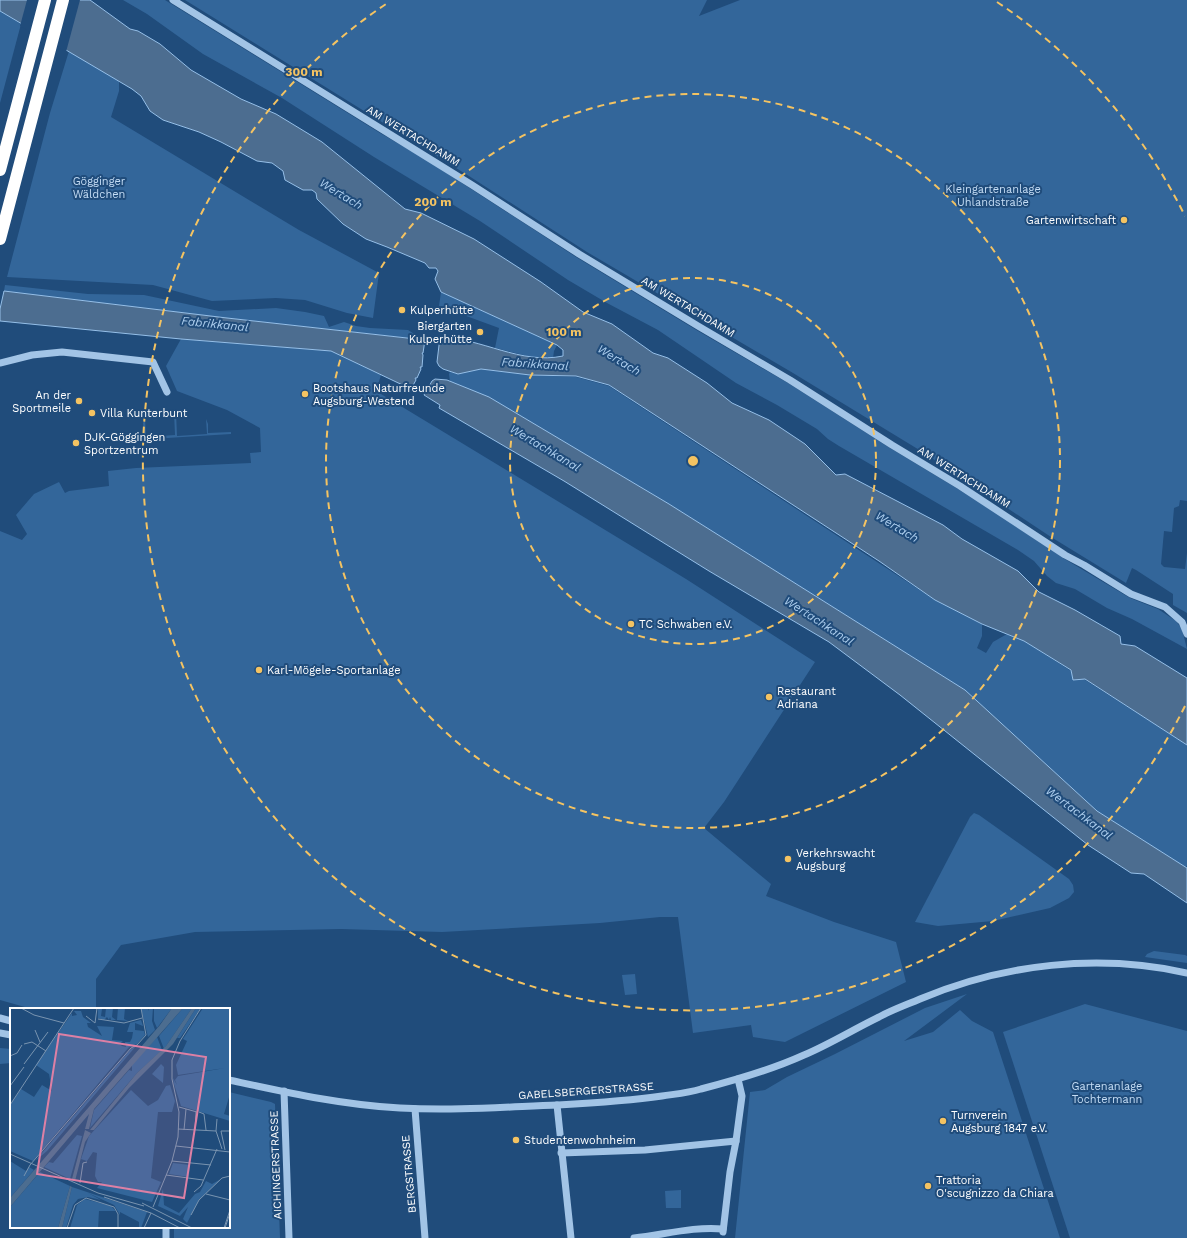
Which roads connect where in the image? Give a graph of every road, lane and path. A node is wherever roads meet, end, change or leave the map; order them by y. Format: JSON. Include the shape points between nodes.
{"nodes":[{"id":1,"x":45,"y":0,"type":"edge"},
{"id":2,"x":63,"y":0,"type":"edge"},
{"id":3,"x":173,"y":0,"type":"edge"},
{"id":4,"x":0,"y":170,"type":"edge"},
{"id":5,"x":0,"y":239,"type":"edge"},
{"id":6,"x":0,"y":363,"type":"edge"},
{"id":7,"x":167,"y":392,"type":"dead end"},
{"id":8,"x":1187,"y":634,"type":"edge"},
{"id":9,"x":1187,"y":972,"type":"edge"},
{"id":10,"x":0,"y":1018,"type":"edge"},
{"id":11,"x":10,"y":1021,"type":"edge"},
{"id":12,"x":0,"y":1033,"type":"edge"},
{"id":13,"x":10,"y":1035,"type":"edge"},
{"id":14,"x":738,"y":1079,"type":"junction"},
{"id":15,"x":230,"y":1080,"type":"edge"},
{"id":16,"x":284,"y":1092,"type":"junction"},
{"id":17,"x":557,"y":1105,"type":"junction"},
{"id":18,"x":415,"y":1109,"type":"junction"},
{"id":19,"x":736,"y":1141,"type":"junction"},
{"id":20,"x":561,"y":1153,"type":"junction"},
{"id":21,"x":289,"y":1238,"type":"edge"},
{"id":22,"x":425,"y":1238,"type":"edge"},
{"id":23,"x":571,"y":1238,"type":"edge"},
{"id":24,"x":634,"y":1238,"type":"edge"}],
"edges":[{"from":1,"to":4,"type":"highway"},
{"from":2,"to":5,"type":"highway"},
{"from":3,"to":8,"type":"street","name":"AM WERTACHDAMM","via":[[472,185],[578,254],[790,380],[1066,555],[1131,594],[1165,607],[1182,622]]},
{"from":6,"to":7,"type":"street","via":[[32,355],[62,352],[153,362]]},
{"from":9,"to":14,"type":"street","name":"GABELSBERGERSTRASSE","via":[[1122,963],[1098,963],[1062,964],[993,975],[922,998],[880,1016],[807,1054]]},
{"from":10,"to":11,"type":"street"},
{"from":12,"to":13,"type":"street"},
{"from":14,"to":17,"type":"street","name":"GABELSBERGERSTRASSE","via":[[698,1090],[632,1100]]},
{"from":14,"to":19,"type":"street","via":[[742,1096]]},
{"from":15,"to":16,"type":"street","name":"GABELSBERGERSTRASSE"},
{"from":16,"to":18,"type":"street","name":"GABELSBERGERSTRASSE","via":[[354,1104]]},
{"from":16,"to":21,"type":"street","name":"AICHINGERSTRASSE"},
{"from":17,"to":18,"type":"street","name":"GABELSBERGERSTRASSE"},
{"from":17,"to":20,"type":"street"},
{"from":18,"to":22,"type":"street","name":"BERGSTRASSE"},
{"from":19,"to":20,"type":"street","via":[[645,1150]]},
{"from":19,"to":24,"type":"street","via":[[723,1230],[708,1227]]},
{"from":20,"to":23,"type":"street"}]}
